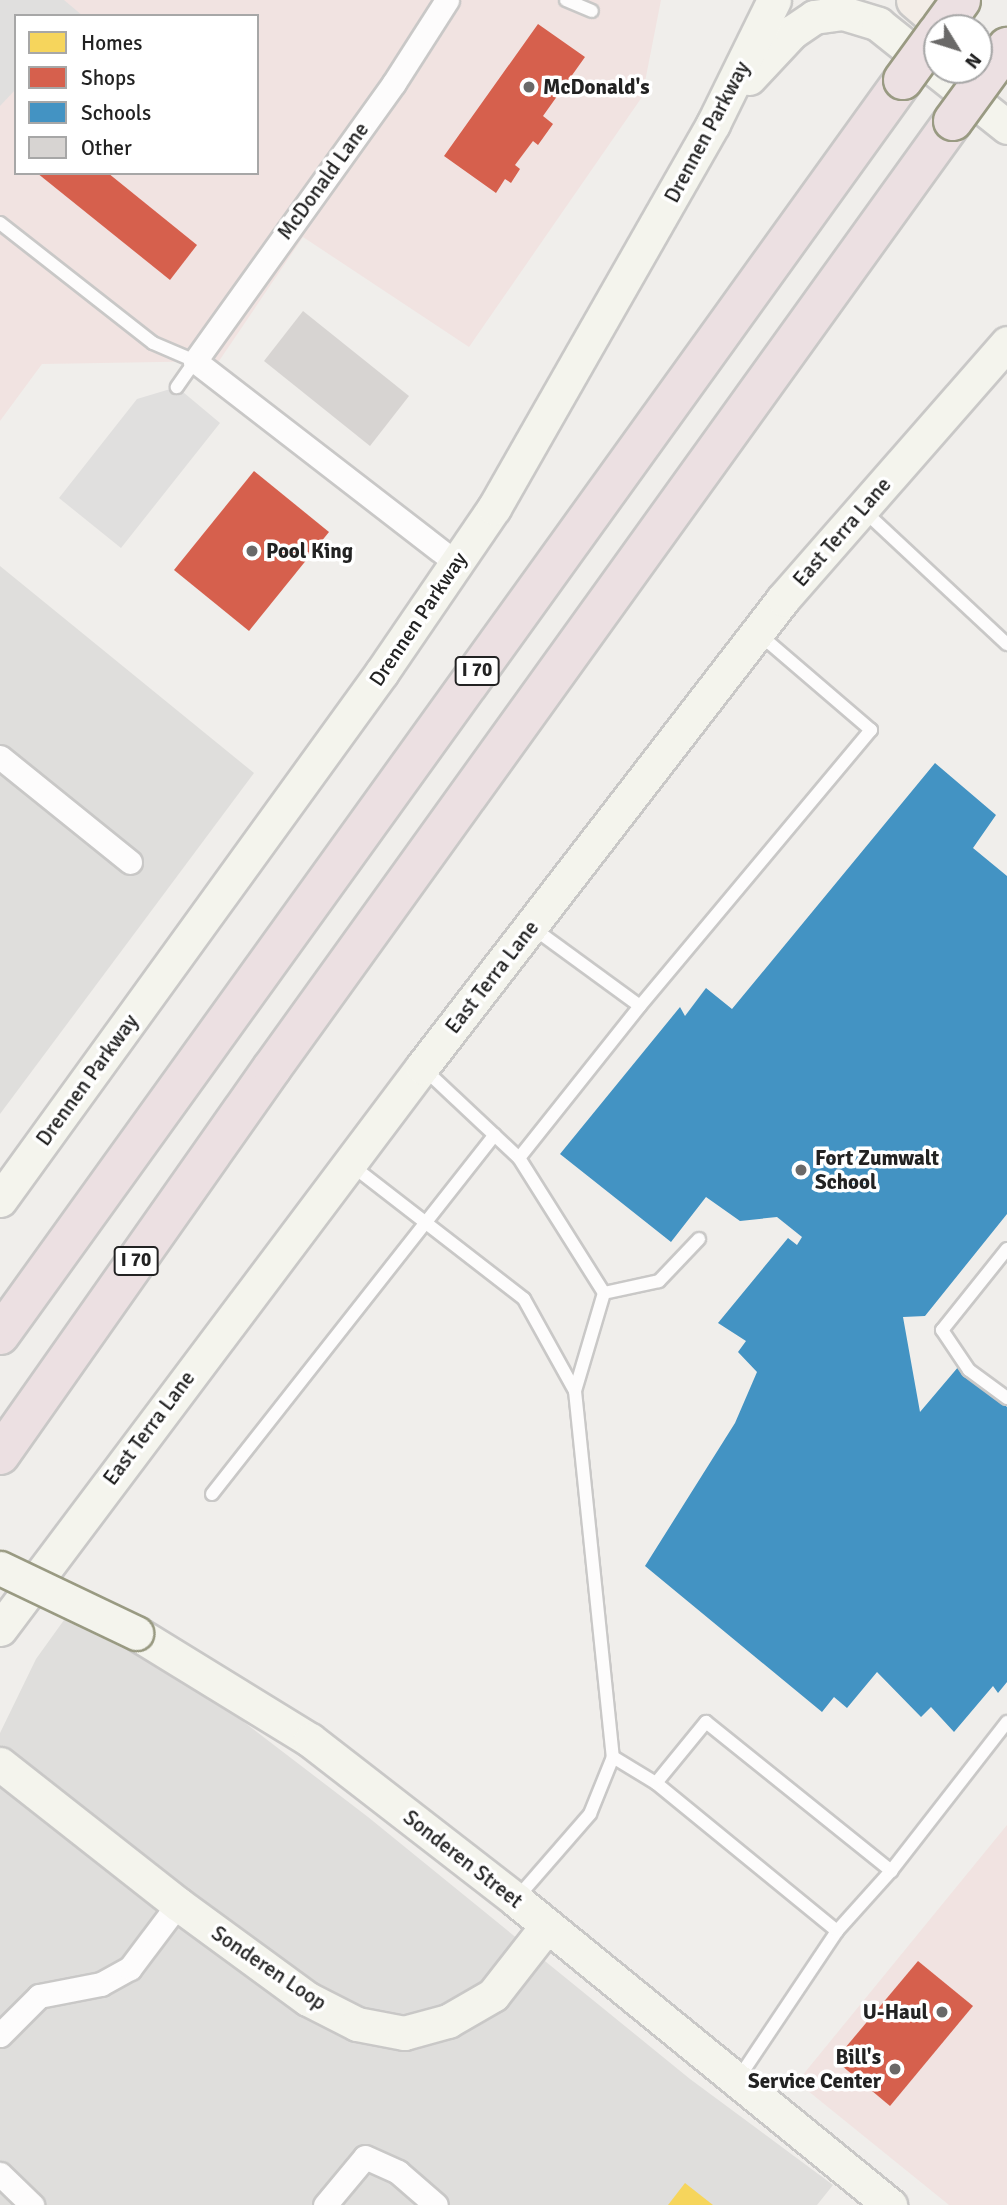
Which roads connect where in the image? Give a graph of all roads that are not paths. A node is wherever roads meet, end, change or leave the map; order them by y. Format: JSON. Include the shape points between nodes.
{"nodes":[{"id":1,"x":447,"y":0,"type":"edge"},
{"id":2,"x":566,"y":0,"type":"edge"},
{"id":3,"x":774,"y":0,"type":"edge"},
{"id":4,"x":915,"y":0,"type":"edge"},
{"id":5,"x":592,"y":11,"type":"dead end"},
{"id":6,"x":932,"y":14,"type":"edge"},
{"id":7,"x":1007,"y":47,"type":"edge"},
{"id":8,"x":923,"y":53,"type":"edge"},
{"id":9,"x":993,"y":66,"type":"edge"},
{"id":10,"x":1007,"y":78,"type":"edge"},
{"id":11,"x":713,"y":124,"type":"junction"},
{"id":12,"x":1007,"y":127,"type":"edge"},
{"id":13,"x":0,"y":223,"type":"edge"},
{"id":14,"x":1004,"y":344,"type":"edge"},
{"id":15,"x":195,"y":361,"type":"junction"},
{"id":16,"x":177,"y":387,"type":"dead end"},
{"id":17,"x":862,"y":509,"type":"junction"},
{"id":18,"x":456,"y":563,"type":"junction"},
{"id":19,"x":757,"y":632,"type":"junction"},
{"id":20,"x":1007,"y":644,"type":"edge"},
{"id":21,"x":0,"y":757,"type":"edge"},
{"id":22,"x":130,"y":862,"type":"dead end"},
{"id":23,"x":531,"y":926,"type":"junction"},
{"id":24,"x":640,"y":1006,"type":"junction"},
{"id":25,"x":422,"y":1067,"type":"junction"},
{"id":26,"x":494,"y":1135,"type":"junction"},
{"id":27,"x":519,"y":1158,"type":"junction"},
{"id":28,"x":349,"y":1163,"type":"junction"},
{"id":29,"x":0,"y":1200,"type":"edge"},
{"id":30,"x":422,"y":1222,"type":"junction"},
{"id":31,"x":699,"y":1239,"type":"dead end"},
{"id":32,"x":1007,"y":1249,"type":"edge"},
{"id":33,"x":604,"y":1293,"type":"junction"},
{"id":34,"x":0,"y":1335,"type":"edge"},
{"id":35,"x":575,"y":1391,"type":"junction"},
{"id":36,"x":1007,"y":1398,"type":"edge"},
{"id":37,"x":0,"y":1455,"type":"edge"},
{"id":38,"x":212,"y":1494,"type":"dead end"},
{"id":39,"x":0,"y":1569,"type":"edge"},
{"id":40,"x":0,"y":1629,"type":"edge"},
{"id":41,"x":1007,"y":1722,"type":"edge"},
{"id":42,"x":613,"y":1757,"type":"junction"},
{"id":43,"x":0,"y":1764,"type":"edge"},
{"id":44,"x":656,"y":1783,"type":"junction"},
{"id":45,"x":891,"y":1871,"type":"junction"},
{"id":46,"x":516,"y":1900,"type":"junction"},
{"id":47,"x":178,"y":1904,"type":"junction"},
{"id":48,"x":547,"y":1926,"type":"junction"},
{"id":49,"x":837,"y":1931,"type":"junction"},
{"id":50,"x":0,"y":2035,"type":"edge"},
{"id":51,"x":736,"y":2082,"type":"junction"},
{"id":52,"x":0,"y":2174,"type":"edge"},
{"id":53,"x":32,"y":2205,"type":"edge"},
{"id":54,"x":325,"y":2205,"type":"edge"},
{"id":55,"x":436,"y":2205,"type":"edge"},
{"id":56,"x":890,"y":2205,"type":"edge"}],
"edges":[{"from":1,"to":15,"type":"street","name":"McDonald Lane","via":[[394,83]]},
{"from":2,"to":5,"type":"lane"},
{"from":3,"to":11,"type":"main road","name":"Drennen Parkway"},
{"from":4,"to":6,"type":"main road"},
{"from":7,"to":37,"type":"highway","number":"I 70","bridge":true,"via":[[272,1068]]},
{"from":8,"to":34,"type":"highway","number":"I 70","bridge":true},
{"from":9,"to":10,"type":"main road"},
{"from":11,"to":12,"type":"main road","via":[[792,32],[814,17],[843,13],[877,24]]},
{"from":11,"to":18,"type":"main road","name":"Drennen Parkway","via":[[576,369]]},
{"from":13,"to":15,"type":"lane","via":[[153,343]]},
{"from":14,"to":17,"type":"main road","name":"East Terra Lane"},
{"from":15,"to":16,"type":"lane","name":"McDonald Lane"},
{"from":15,"to":18,"type":"street"},
{"from":17,"to":19,"type":"main road","name":"East Terra Lane"},
{"from":17,"to":20,"type":"lane"},
{"from":18,"to":29,"type":"main road","name":"Drennen Parkway"},
{"from":19,"to":23,"type":"main road","name":"East Terra Lane"},
{"from":19,"to":24,"type":"lane","via":[[871,730]]},
{"from":21,"to":22,"type":"street"},
{"from":23,"to":24,"type":"lane"},
{"from":23,"to":25,"type":"main road","name":"East Terra Lane"},
{"from":24,"to":27,"type":"lane"},
{"from":25,"to":26,"type":"lane"},
{"from":25,"to":28,"type":"main road","name":"East Terra Lane"},
{"from":26,"to":27,"type":"lane"},
{"from":26,"to":30,"type":"lane"},
{"from":27,"to":33,"type":"lane"},
{"from":28,"to":30,"type":"lane"},
{"from":28,"to":40,"type":"main road","name":"East Terra Lane"},
{"from":30,"to":35,"type":"lane","via":[[524,1299]]},
{"from":30,"to":38,"type":"lane"},
{"from":31,"to":33,"type":"lane","via":[[659,1281]]},
{"from":32,"to":36,"type":"lane","via":[[942,1330],[969,1370]]},
{"from":33,"to":35,"type":"lane"},
{"from":35,"to":42,"type":"lane"},
{"from":39,"to":46,"type":"main road","name":"Sonderen Street","bridge":true,"via":[[136,1633],[310,1740]]},
{"from":41,"to":45,"type":"lane"},
{"from":42,"to":44,"type":"lane"},
{"from":42,"to":46,"type":"lane","via":[[590,1814]]},
{"from":43,"to":47,"type":"main road","name":"Sonderen Loop"},
{"from":44,"to":45,"type":"lane","via":[[706,1721]]},
{"from":44,"to":49,"type":"lane"},
{"from":45,"to":49,"type":"lane"},
{"from":46,"to":48,"type":"main road","name":"Sonderen Street"},
{"from":47,"to":48,"type":"main road","name":"Sonderen Loop","via":[[308,1999],[357,2024],[404,2033],[448,2021],[494,1995]]},
{"from":47,"to":50,"type":"street","via":[[130,1968],[101,1984],[39,1996]]},
{"from":48,"to":51,"type":"main road","name":"Sonderen Street"},
{"from":49,"to":51,"type":"lane"},
{"from":51,"to":56,"type":"main road","name":"Sonderen Street"},
{"from":52,"to":53,"type":"street"},
{"from":54,"to":55,"type":"street","via":[[365,2157],[398,2172]]}]}
